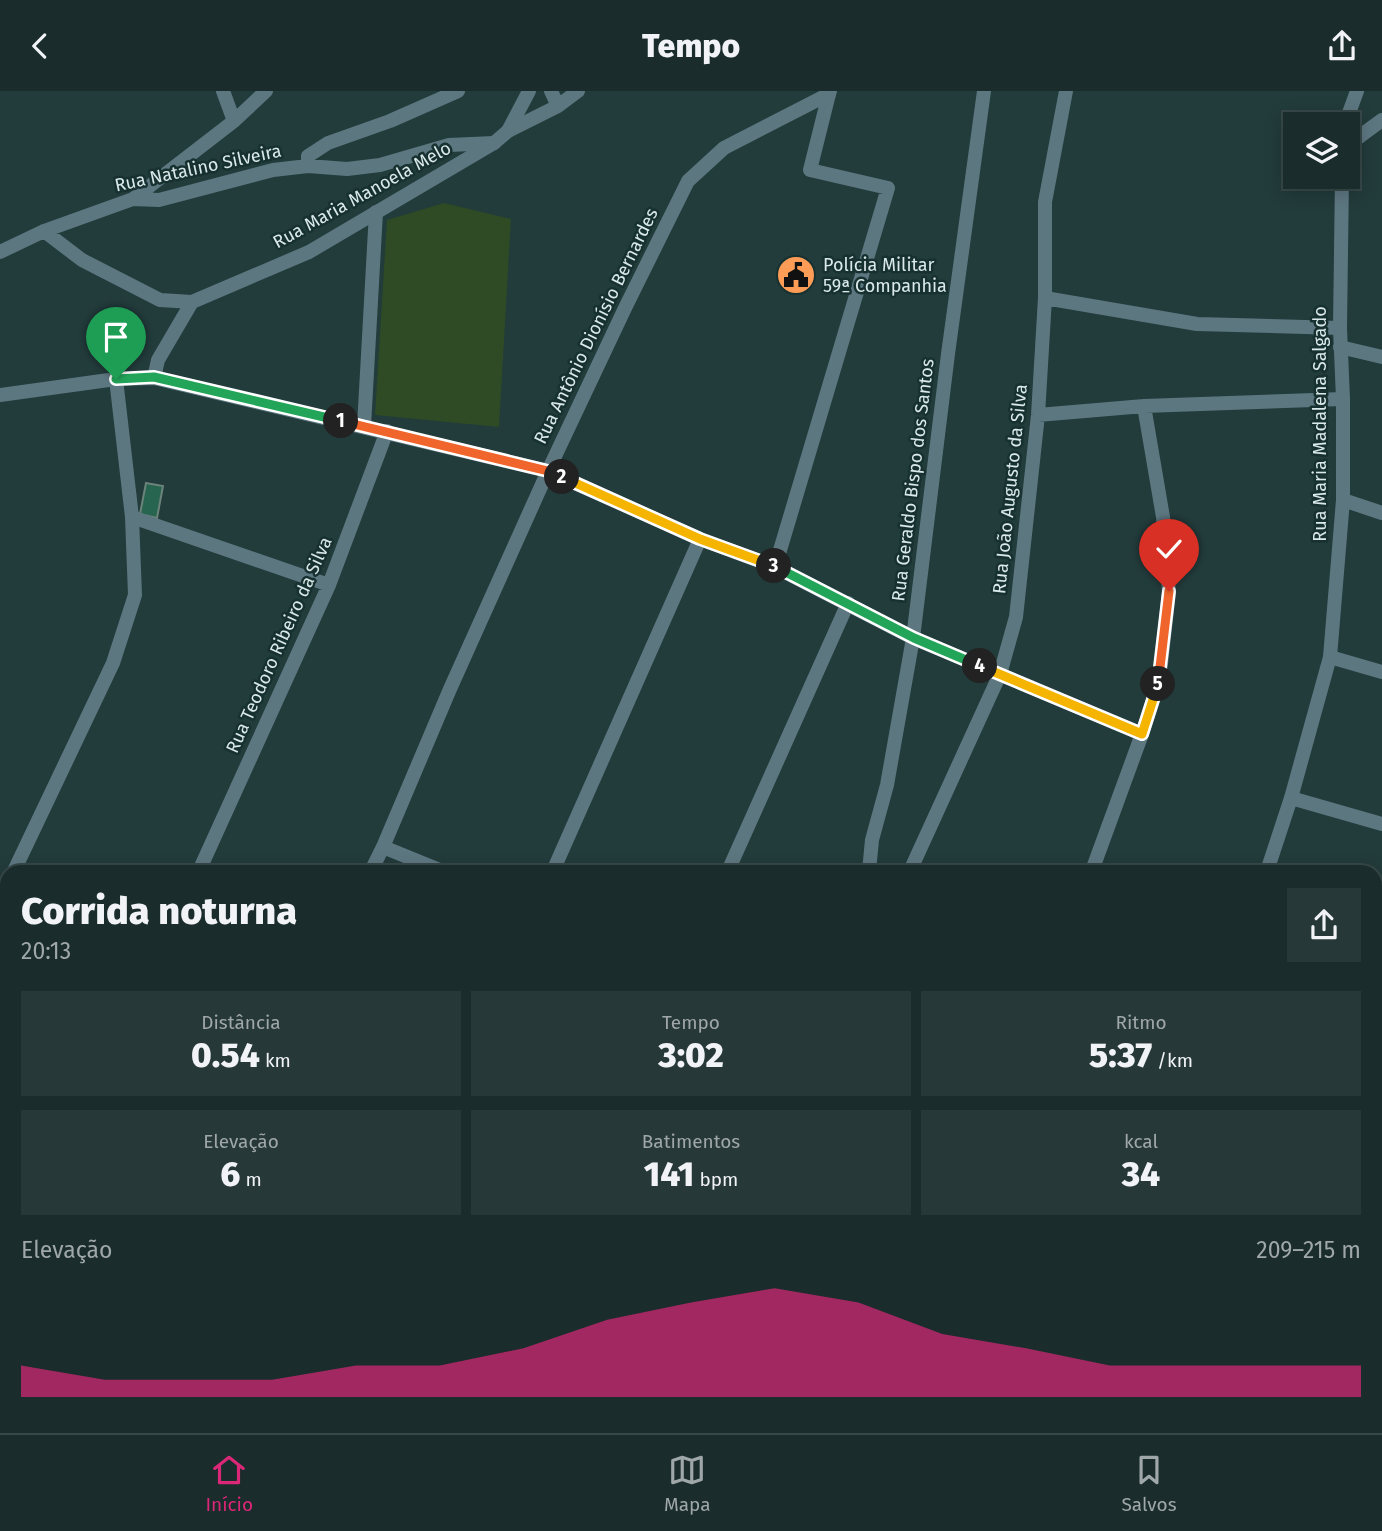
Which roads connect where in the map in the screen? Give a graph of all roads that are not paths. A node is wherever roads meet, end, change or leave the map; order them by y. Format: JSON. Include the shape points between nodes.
{"nodes":[{"id":1,"x":223,"y":91,"type":"edge"},
{"id":2,"x":266,"y":91,"type":"edge"},
{"id":3,"x":458,"y":91,"type":"edge"},
{"id":4,"x":529,"y":91,"type":"edge"},
{"id":5,"x":551,"y":91,"type":"edge"},
{"id":6,"x":578,"y":91,"type":"edge"},
{"id":7,"x":984,"y":91,"type":"edge"},
{"id":8,"x":1066,"y":91,"type":"edge"},
{"id":9,"x":1357,"y":91,"type":"edge"},
{"id":10,"x":830,"y":93,"type":"edge"},
{"id":11,"x":558,"y":106,"type":"junction"},
{"id":12,"x":1349,"y":112,"type":"edge"},
{"id":13,"x":1382,"y":120,"type":"edge"},
{"id":14,"x":234,"y":121,"type":"junction"},
{"id":15,"x":508,"y":131,"type":"junction"},
{"id":16,"x":1360,"y":136,"type":"edge"},
{"id":17,"x":494,"y":143,"type":"junction"},
{"id":18,"x":307,"y":166,"type":"junction"},
{"id":19,"x":1342,"y":189,"type":"edge"},
{"id":20,"x":133,"y":198,"type":"junction"},
{"id":21,"x":376,"y":212,"type":"junction"},
{"id":22,"x":44,"y":232,"type":"junction"},
{"id":23,"x":0,"y":252,"type":"edge"},
{"id":24,"x":1045,"y":298,"type":"junction"},
{"id":25,"x":192,"y":302,"type":"junction"},
{"id":26,"x":1340,"y":328,"type":"junction"},
{"id":27,"x":1340,"y":347,"type":"junction"},
{"id":28,"x":1382,"y":357,"type":"edge"},
{"id":29,"x":154,"y":377,"type":"junction"},
{"id":30,"x":116,"y":379,"type":"junction"},
{"id":31,"x":0,"y":395,"type":"edge"},
{"id":32,"x":1343,"y":400,"type":"junction"},
{"id":33,"x":1144,"y":406,"type":"junction"},
{"id":34,"x":1038,"y":415,"type":"junction"},
{"id":35,"x":364,"y":426,"type":"junction"},
{"id":36,"x":387,"y":431,"type":"junction"},
{"id":37,"x":548,"y":471,"type":"junction"},
{"id":38,"x":1343,"y":500,"type":"junction"},
{"id":39,"x":1382,"y":513,"type":"edge"},
{"id":40,"x":132,"y":517,"type":"junction"},
{"id":41,"x":700,"y":539,"type":"junction"},
{"id":42,"x":775,"y":567,"type":"junction"},
{"id":43,"x":329,"y":585,"type":"junction"},
{"id":44,"x":848,"y":603,"type":"junction"},
{"id":45,"x":914,"y":638,"type":"junction"},
{"id":46,"x":1330,"y":657,"type":"junction"},
{"id":47,"x":1382,"y":672,"type":"edge"},
{"id":48,"x":1000,"y":674,"type":"junction"},
{"id":49,"x":1142,"y":734,"type":"junction"},
{"id":50,"x":1291,"y":798,"type":"junction"},
{"id":51,"x":1382,"y":824,"type":"edge"},
{"id":52,"x":383,"y":847,"type":"junction"},
{"id":53,"x":17,"y":865,"type":"edge"},
{"id":54,"x":202,"y":865,"type":"edge"},
{"id":55,"x":374,"y":865,"type":"edge"},
{"id":56,"x":427,"y":865,"type":"edge"},
{"id":57,"x":556,"y":865,"type":"edge"},
{"id":58,"x":731,"y":865,"type":"edge"},
{"id":59,"x":870,"y":865,"type":"edge"},
{"id":60,"x":913,"y":865,"type":"edge"},
{"id":61,"x":1096,"y":865,"type":"edge"},
{"id":62,"x":1269,"y":865,"type":"edge"}],
"edges":[{"from":1,"to":14,"type":"street"},
{"from":2,"to":14,"type":"street"},
{"from":3,"to":18,"type":"street","via":[[328,143],[308,156]]},
{"from":4,"to":15,"type":"street"},
{"from":5,"to":11,"type":"street"},
{"from":6,"to":11,"type":"street"},
{"from":7,"to":45,"type":"street","name":"Rua Geraldo Bispo dos Santos"},
{"from":8,"to":24,"type":"street","name":"Rua João Augusto da Silva","via":[[1045,202]]},
{"from":9,"to":12,"type":"street"},
{"from":10,"to":37,"type":"street","name":"Rua Antônio Dionísio Bernardes","via":[[724,148],[688,181]]},
{"from":10,"to":42,"type":"street","via":[[810,170],[888,188]]},
{"from":11,"to":15,"type":"street"},
{"from":13,"to":16,"type":"street"},
{"from":14,"to":20,"type":"street"},
{"from":15,"to":17,"type":"street","name":"Rua Maria Manoela Melo"},
{"from":17,"to":18,"type":"street","name":"Rua Natalino Silveira","via":[[449,145],[380,165],[347,169]]},
{"from":17,"to":21,"type":"street","name":"Rua Maria Manoela Melo"},
{"from":18,"to":20,"type":"street","name":"Rua Natalino Silveira","via":[[273,170],[159,200]]},
{"from":19,"to":26,"type":"street","name":"Rua Maria Madalena Salgado"},
{"from":20,"to":22,"type":"street","name":"Rua Natalino Silveira"},
{"from":21,"to":25,"type":"street","name":"Rua Maria Manoela Melo","via":[[309,252]]},
{"from":21,"to":35,"type":"street"},
{"from":22,"to":23,"type":"street","name":"Rua Natalino Silveira"},
{"from":22,"to":25,"type":"street","name":"Rua Maria Manoela Melo","via":[[82,260],[160,300]]},
{"from":24,"to":26,"type":"street","via":[[1197,324]]},
{"from":24,"to":34,"type":"street","name":"Rua João Augusto da Silva"},
{"from":25,"to":29,"type":"street","via":[[158,360]]},
{"from":26,"to":27,"type":"street","name":"Rua Maria Madalena Salgado"},
{"from":27,"to":28,"type":"street"},
{"from":27,"to":32,"type":"street","name":"Rua Maria Madalena Salgado"},
{"from":29,"to":30,"type":"street"},
{"from":29,"to":35,"type":"street"},
{"from":30,"to":31,"type":"street"},
{"from":30,"to":40,"type":"street"},
{"from":32,"to":33,"type":"street"},
{"from":32,"to":38,"type":"street","name":"Rua Maria Madalena Salgado"},
{"from":33,"to":34,"type":"street"},
{"from":33,"to":49,"type":"street","via":[[1163,517],[1169,591],[1159,682]]},
{"from":34,"to":48,"type":"street","name":"Rua João Augusto da Silva","via":[[1016,617]]},
{"from":35,"to":36,"type":"street"},
{"from":36,"to":37,"type":"street"},
{"from":36,"to":43,"type":"street","name":"Rua Teodoro Ribeiro da Silva"},
{"from":37,"to":41,"type":"street"},
{"from":37,"to":52,"type":"street","name":"Rua Antônio Dionísio Bernardes"},
{"from":38,"to":39,"type":"street"},
{"from":38,"to":46,"type":"street","name":"Rua Maria Madalena Salgado"},
{"from":40,"to":43,"type":"street"},
{"from":40,"to":53,"type":"street","via":[[135,594],[113,663]]},
{"from":41,"to":42,"type":"street"},
{"from":41,"to":57,"type":"street"},
{"from":42,"to":44,"type":"street"},
{"from":43,"to":54,"type":"street","name":"Rua Teodoro Ribeiro da Silva"},
{"from":44,"to":45,"type":"street"},
{"from":44,"to":58,"type":"street"},
{"from":45,"to":48,"type":"street"},
{"from":45,"to":59,"type":"street","name":"Rua Geraldo Bispo dos Santos"},
{"from":46,"to":47,"type":"street"},
{"from":46,"to":50,"type":"street","name":"Rua Maria Madalena Salgado"},
{"from":48,"to":49,"type":"street"},
{"from":48,"to":60,"type":"street","name":"Rua João Augusto da Silva"},
{"from":49,"to":61,"type":"street"},
{"from":50,"to":51,"type":"street"},
{"from":50,"to":62,"type":"street","name":"Rua Maria Madalena Salgado"},
{"from":52,"to":55,"type":"street","name":"Rua Antônio Dionísio Bernardes"},
{"from":52,"to":56,"type":"street"}]}
